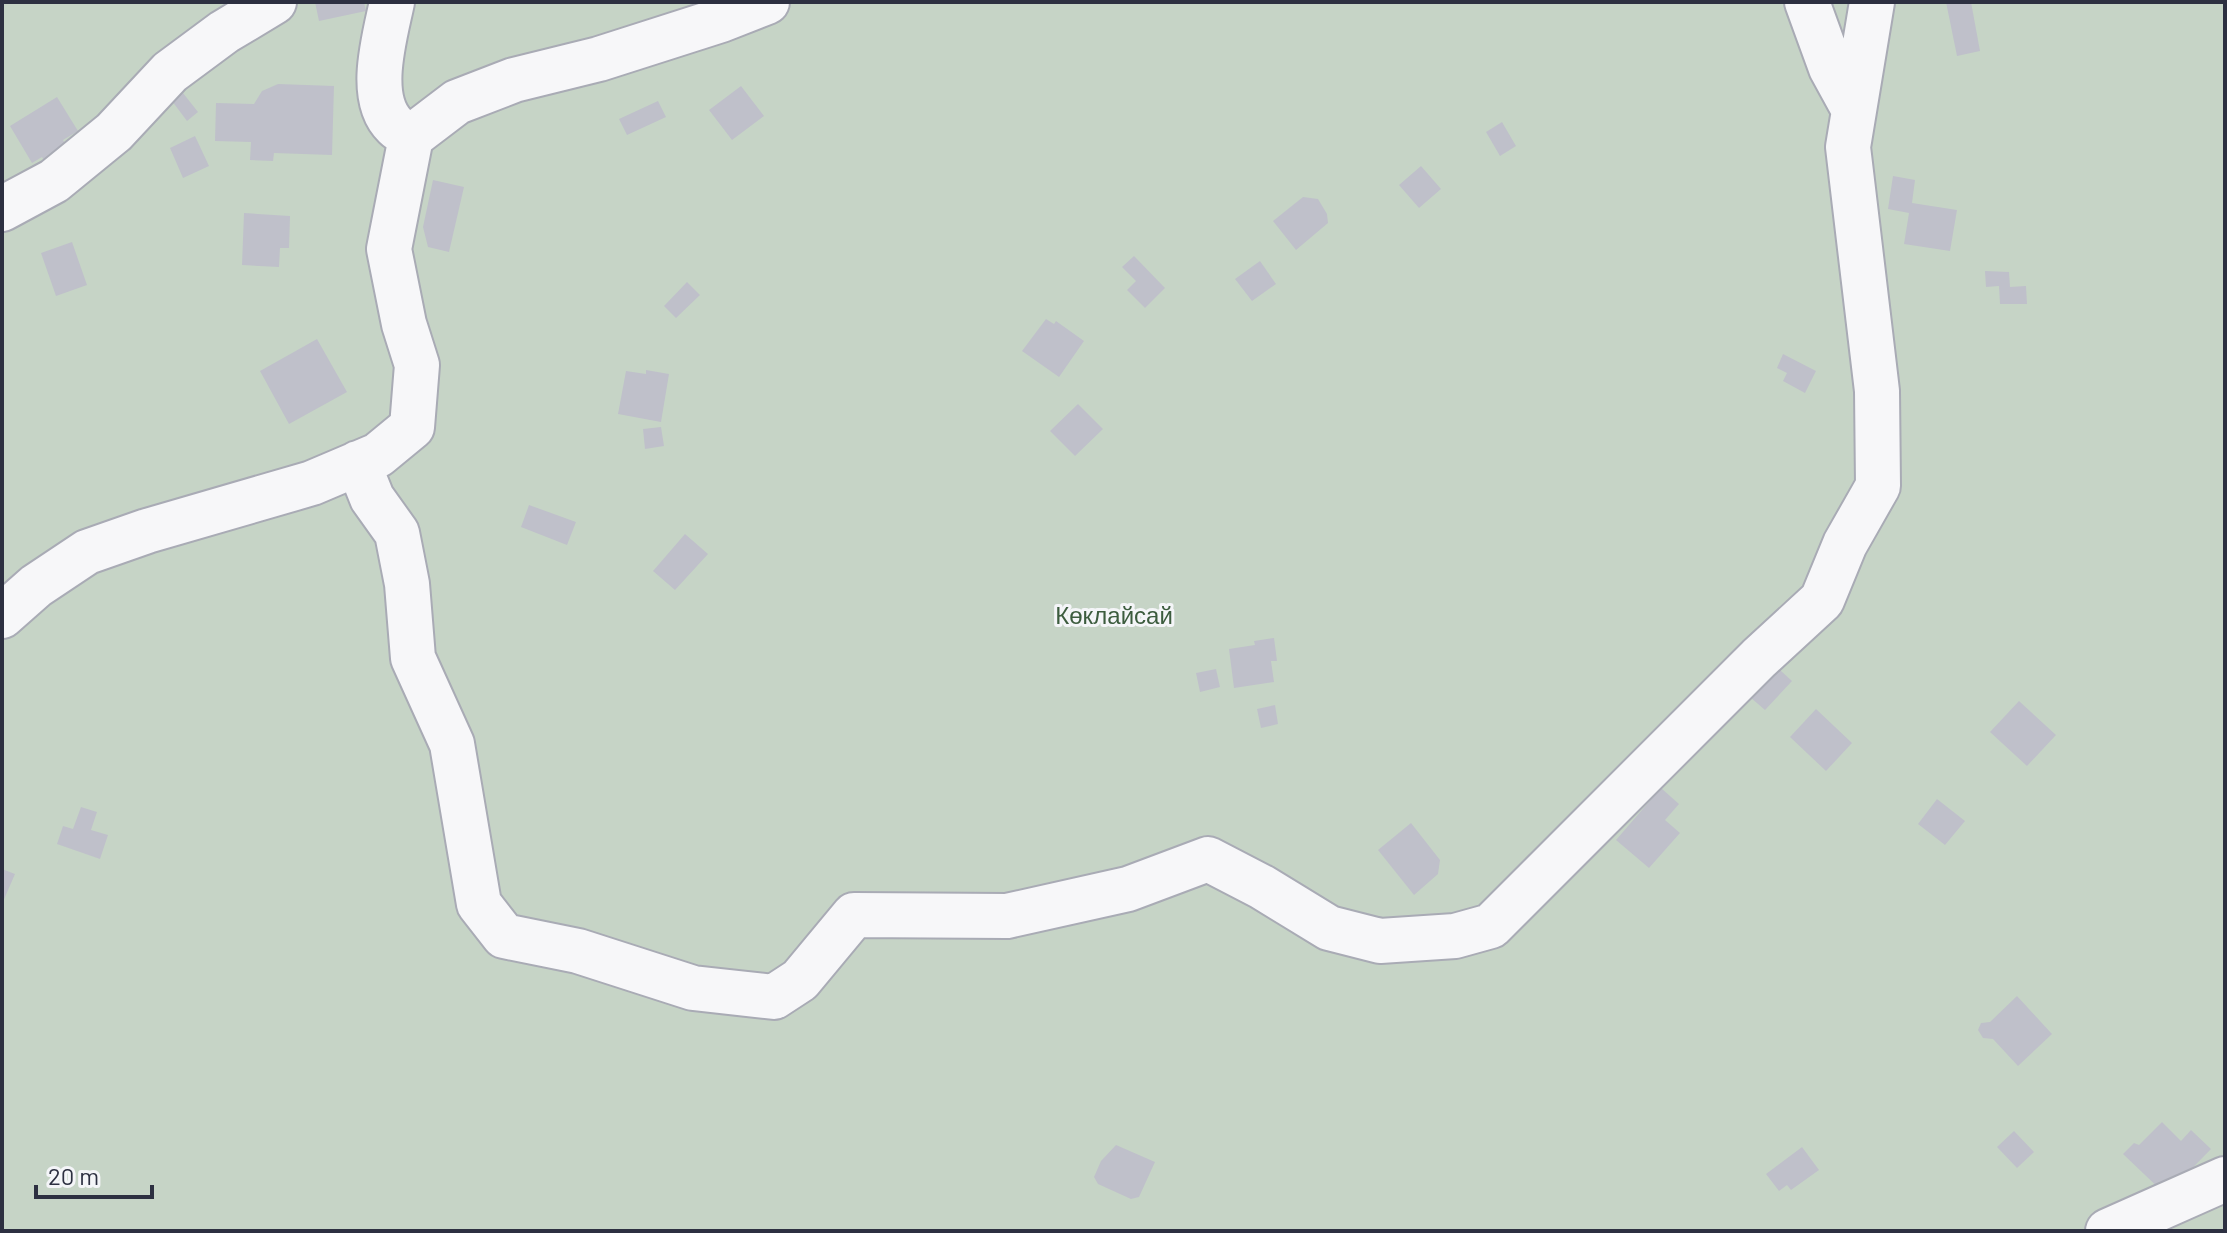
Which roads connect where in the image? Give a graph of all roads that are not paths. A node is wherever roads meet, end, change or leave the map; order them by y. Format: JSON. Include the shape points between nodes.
{"nodes":[{"id":1,"x":274,"y":2,"type":"edge"},
{"id":2,"x":392,"y":2,"type":"edge"},
{"id":3,"x":767,"y":2,"type":"edge"},
{"id":4,"x":1807,"y":2,"type":"edge"},
{"id":5,"x":1872,"y":2,"type":"edge"},
{"id":6,"x":1854,"y":110,"type":"junction"},
{"id":7,"x":411,"y":137,"type":"junction"},
{"id":8,"x":2,"y":209,"type":"edge"},
{"id":9,"x":358,"y":463,"type":"junction"},
{"id":10,"x":2,"y":616,"type":"edge"},
{"id":11,"x":2225,"y":1179,"type":"edge"},
{"id":12,"x":2108,"y":1231,"type":"edge"}],
"edges":[{"from":1,"to":8,"type":"street","via":[[170,72],[114,132],[54,181]]},
{"from":2,"to":7,"type":"street","via":[[380,58],[381,101],[393,125]]},
{"from":3,"to":7,"type":"street","via":[[599,59],[514,80],[457,102]]},
{"from":4,"to":6,"type":"street","via":[[1831,68]]},
{"from":5,"to":6,"type":"street"},
{"from":6,"to":9,"type":"street","via":[[1848,147],[1877,391],[1878,486],[1845,544],[1822,600],[1491,926],[1455,936],[1380,941],[1329,928],[1208,859],[1128,889],[1007,916],[854,915],[800,980],[774,997],[693,988],[578,951],[504,936],[479,904],[452,744],[413,658],[397,533],[372,498]]},
{"from":7,"to":9,"type":"street","via":[[389,249],[417,365],[412,427],[378,455]]},
{"from":9,"to":10,"type":"street","via":[[312,483],[87,552]]},
{"from":11,"to":12,"type":"street"}]}
